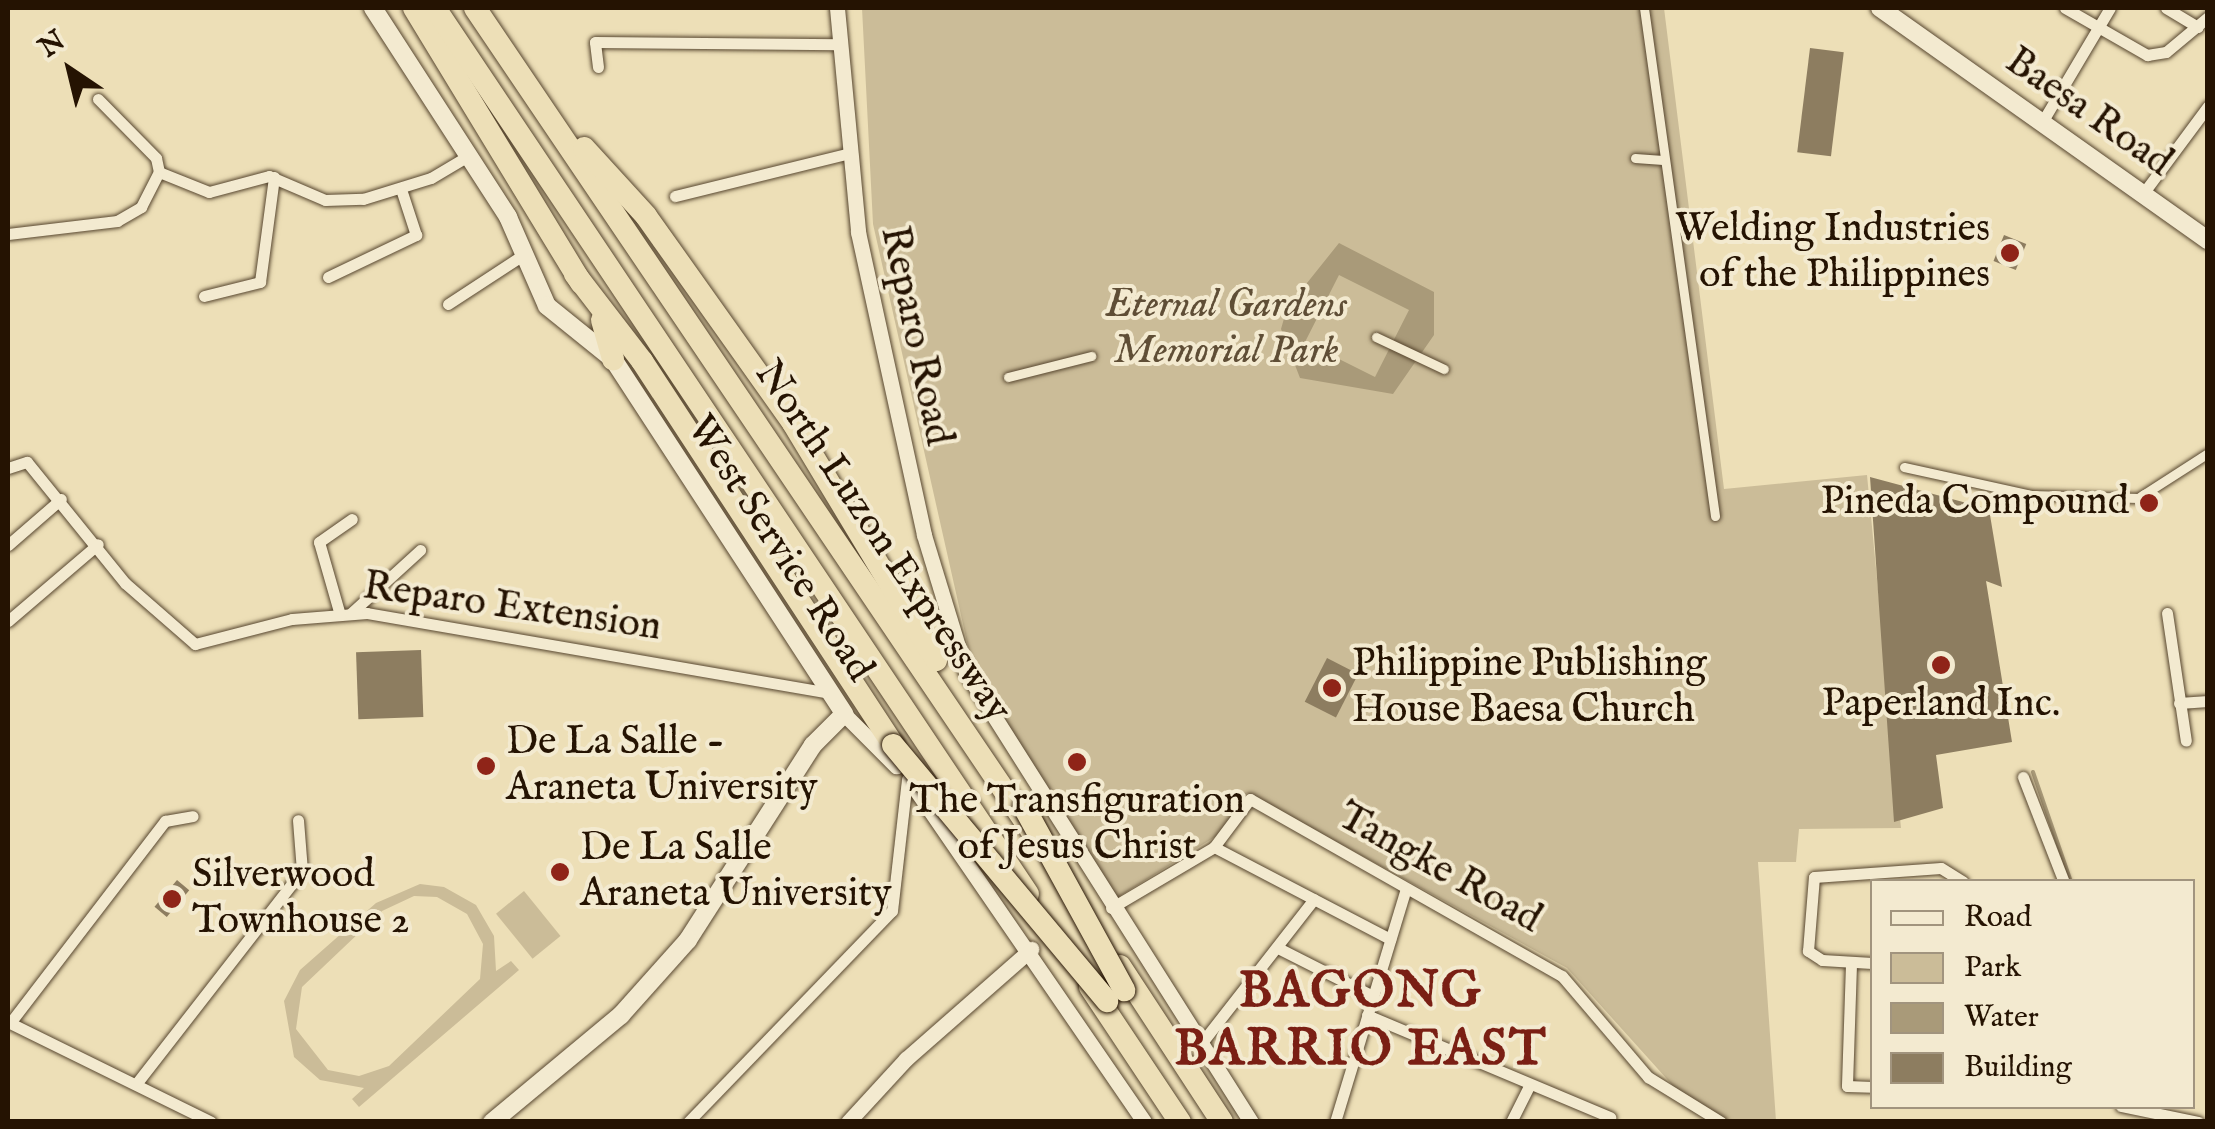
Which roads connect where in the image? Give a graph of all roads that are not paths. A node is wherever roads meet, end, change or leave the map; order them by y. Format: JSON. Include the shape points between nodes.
{"nodes":[{"id":1,"x":374,"y":8,"type":"edge"},
{"id":2,"x":414,"y":8,"type":"edge"},
{"id":3,"x":435,"y":8,"type":"edge"},
{"id":4,"x":474,"y":8,"type":"edge"},
{"id":5,"x":837,"y":8,"type":"edge"},
{"id":6,"x":1644,"y":8,"type":"edge"},
{"id":7,"x":1880,"y":8,"type":"edge"},
{"id":8,"x":2065,"y":8,"type":"edge"},
{"id":9,"x":2110,"y":8,"type":"edge"},
{"id":10,"x":2166,"y":8,"type":"edge"},
{"id":11,"x":2208,"y":16,"type":"edge"},
{"id":12,"x":2198,"y":27,"type":"junction"},
{"id":13,"x":2098,"y":28,"type":"junction"},
{"id":14,"x":840,"y":44,"type":"junction"},
{"id":15,"x":598,"y":67,"type":"dead end"},
{"id":16,"x":524,"y":82,"type":"junction"},
{"id":17,"x":98,"y":98,"type":"dead end"},
{"id":18,"x":2208,"y":106,"type":"edge"},
{"id":19,"x":2042,"y":124,"type":"junction"},
{"id":20,"x":850,"y":153,"type":"junction"},
{"id":21,"x":468,"y":156,"type":"junction"},
{"id":22,"x":1635,"y":158,"type":"dead end"},
{"id":23,"x":1663,"y":160,"type":"junction"},
{"id":24,"x":160,"y":172,"type":"junction"},
{"id":25,"x":274,"y":176,"type":"junction"},
{"id":26,"x":401,"y":189,"type":"junction"},
{"id":27,"x":2142,"y":195,"type":"junction"},
{"id":28,"x":676,"y":196,"type":"dead end"},
{"id":29,"x":8,"y":234,"type":"edge"},
{"id":30,"x":2208,"y":240,"type":"edge"},
{"id":31,"x":526,"y":253,"type":"junction"},
{"id":32,"x":575,"y":274,"type":"junction"},
{"id":33,"x":328,"y":277,"type":"dead end"},
{"id":34,"x":204,"y":296,"type":"dead end"},
{"id":35,"x":448,"y":304,"type":"dead end"},
{"id":36,"x":1376,"y":337,"type":"dead end"},
{"id":37,"x":1091,"y":356,"type":"dead end"},
{"id":38,"x":613,"y":359,"type":"junction"},
{"id":39,"x":1444,"y":370,"type":"dead end"},
{"id":40,"x":1008,"y":377,"type":"dead end"},
{"id":41,"x":2208,"y":453,"type":"edge"},
{"id":42,"x":1904,"y":467,"type":"dead end"},
{"id":43,"x":8,"y":468,"type":"edge"},
{"id":44,"x":61,"y":499,"type":"junction"},
{"id":45,"x":1715,"y":516,"type":"dead end"},
{"id":46,"x":352,"y":519,"type":"dead end"},
{"id":47,"x":98,"y":544,"type":"junction"},
{"id":48,"x":8,"y":545,"type":"edge"},
{"id":49,"x":420,"y":550,"type":"dead end"},
{"id":50,"x":2168,"y":612,"type":"dead end"},
{"id":51,"x":345,"y":615,"type":"junction"},
{"id":52,"x":8,"y":621,"type":"edge"},
{"id":53,"x":835,"y":693,"type":"junction"},
{"id":54,"x":2208,"y":702,"type":"edge"},
{"id":55,"x":2179,"y":703,"type":"junction"},
{"id":56,"x":844,"y":714,"type":"junction"},
{"id":57,"x":2186,"y":741,"type":"dead end"},
{"id":58,"x":2023,"y":776,"type":"dead end"},
{"id":59,"x":908,"y":779,"type":"junction"},
{"id":60,"x":193,"y":816,"type":"dead end"},
{"id":61,"x":298,"y":820,"type":"dead end"},
{"id":62,"x":1214,"y":847,"type":"junction"},
{"id":63,"x":1958,"y":879,"type":"edge"},
{"id":64,"x":2063,"y":879,"type":"edge"},
{"id":65,"x":1406,"y":889,"type":"junction"},
{"id":66,"x":1314,"y":900,"type":"junction"},
{"id":67,"x":1111,"y":908,"type":"junction"},
{"id":68,"x":1390,"y":939,"type":"junction"},
{"id":69,"x":1278,"y":948,"type":"junction"},
{"id":70,"x":1032,"y":950,"type":"junction"},
{"id":71,"x":1870,"y":963,"type":"edge"},
{"id":72,"x":1852,"y":964,"type":"junction"},
{"id":73,"x":1115,"y":996,"type":"junction"},
{"id":74,"x":1372,"y":996,"type":"junction"},
{"id":75,"x":1367,"y":1015,"type":"junction"},
{"id":76,"x":9,"y":1022,"type":"edge"},
{"id":77,"x":1200,"y":1045,"type":"junction"},
{"id":78,"x":136,"y":1084,"type":"junction"},
{"id":79,"x":1529,"y":1086,"type":"junction"},
{"id":80,"x":1870,"y":1088,"type":"edge"},
{"id":81,"x":2148,"y":1109,"type":"edge"},
{"id":82,"x":1610,"y":1117,"type":"dead end"},
{"id":83,"x":211,"y":1122,"type":"edge"},
{"id":84,"x":492,"y":1122,"type":"edge"},
{"id":85,"x":688,"y":1122,"type":"edge"},
{"id":86,"x":848,"y":1122,"type":"edge"},
{"id":87,"x":1144,"y":1122,"type":"edge"},
{"id":88,"x":1184,"y":1122,"type":"edge"},
{"id":89,"x":1211,"y":1122,"type":"edge"},
{"id":90,"x":1222,"y":1122,"type":"edge"},
{"id":91,"x":1251,"y":1122,"type":"edge"},
{"id":92,"x":1334,"y":1122,"type":"edge"},
{"id":93,"x":1510,"y":1122,"type":"edge"},
{"id":94,"x":1721,"y":1122,"type":"edge"},
{"id":95,"x":2198,"y":1122,"type":"edge"}],
"edges":[{"from":1,"to":21,"type":"main road","name":"West Service Road"},
{"from":2,"to":32,"type":"highway"},
{"from":3,"to":88,"type":"highway","name":"North Luzon Expressway"},
{"from":4,"to":16,"type":"highway","name":"North Luzon Expressway"},
{"from":5,"to":14,"type":"street","name":"Reparo Road"},
{"from":6,"to":23,"type":"street"},
{"from":7,"to":19,"type":"main road","name":"Baesa Road"},
{"from":8,"to":13,"type":"street"},
{"from":9,"to":13,"type":"street"},
{"from":10,"to":12,"type":"street"},
{"from":11,"to":12,"type":"street"},
{"from":12,"to":13,"type":"street","via":[[2154,56]]},
{"from":13,"to":19,"type":"street"},
{"from":14,"to":15,"type":"street","via":[[595,42]]},
{"from":14,"to":20,"type":"street","name":"Reparo Road"},
{"from":16,"to":73,"type":"highway","bridge":true,"via":[[646,216],[793,423],[1024,806]]},
{"from":16,"to":90,"type":"highway","name":"North Luzon Expressway"},
{"from":17,"to":24,"type":"street","via":[[156,158]]},
{"from":18,"to":27,"type":"street"},
{"from":19,"to":27,"type":"main road","name":"Baesa Road"},
{"from":20,"to":28,"type":"street"},
{"from":20,"to":67,"type":"street","name":"Reparo Road","via":[[858,232],[924,535],[966,672]]},
{"from":21,"to":26,"type":"street"},
{"from":21,"to":31,"type":"main road","name":"West Service Road"},
{"from":22,"to":23,"type":"street"},
{"from":23,"to":45,"type":"street"},
{"from":24,"to":25,"type":"street","via":[[209,192]]},
{"from":24,"to":29,"type":"street","via":[[141,207],[117,221]]},
{"from":25,"to":26,"type":"street","via":[[326,200]]},
{"from":25,"to":34,"type":"street","via":[[260,282]]},
{"from":26,"to":33,"type":"street","via":[[416,234]]},
{"from":27,"to":30,"type":"main road","name":"Baesa Road"},
{"from":31,"to":35,"type":"street"},
{"from":31,"to":38,"type":"main road","name":"West Service Road","via":[[548,306]]},
{"from":32,"to":38,"type":"highway","via":[[608,334]]},
{"from":32,"to":73,"type":"highway","bridge":true,"via":[[642,361],[893,745]]},
{"from":36,"to":39,"type":"street"},
{"from":37,"to":40,"type":"street"},
{"from":38,"to":53,"type":"main road","name":"West Service Road"},
{"from":41,"to":42,"type":"street","via":[[2138,498],[2031,495]]},
{"from":43,"to":44,"type":"street","name":"Reparo Extension","via":[[22,460]]},
{"from":44,"to":47,"type":"street","name":"Reparo Extension"},
{"from":44,"to":48,"type":"street"},
{"from":46,"to":51,"type":"street","via":[[319,542]]},
{"from":47,"to":51,"type":"street","name":"Reparo Extension","via":[[125,582],[195,644]]},
{"from":47,"to":52,"type":"street"},
{"from":49,"to":51,"type":"street"},
{"from":50,"to":55,"type":"street"},
{"from":51,"to":53,"type":"street","name":"Reparo Extension"},
{"from":53,"to":56,"type":"main road","name":"West Service Road"},
{"from":54,"to":55,"type":"street"},
{"from":55,"to":57,"type":"street"},
{"from":56,"to":59,"type":"street","name":"West Service Road"},
{"from":56,"to":84,"type":"main road","via":[[814,746],[678,953],[621,1015]]},
{"from":58,"to":64,"type":"street"},
{"from":59,"to":70,"type":"street","name":"West Service Road"},
{"from":59,"to":85,"type":"street","via":[[892,910]]},
{"from":60,"to":76,"type":"street","via":[[165,821]]},
{"from":61,"to":78,"type":"street","via":[[302,871]]},
{"from":62,"to":65,"type":"street","name":"Tangke Road","via":[[1250,799]]},
{"from":62,"to":66,"type":"street"},
{"from":62,"to":67,"type":"street"},
{"from":63,"to":72,"type":"street","via":[[1941,868],[1820,874],[1809,885],[1806,943],[1813,957]]},
{"from":65,"to":68,"type":"street"},
{"from":65,"to":94,"type":"street","name":"Tangke Road","via":[[1562,976],[1648,1077]]},
{"from":66,"to":68,"type":"street"},
{"from":66,"to":69,"type":"street"},
{"from":67,"to":77,"type":"street","name":"Reparo Road"},
{"from":68,"to":74,"type":"street"},
{"from":69,"to":74,"type":"street"},
{"from":69,"to":77,"type":"street"},
{"from":70,"to":86,"type":"street","via":[[906,1059]]},
{"from":70,"to":87,"type":"street","name":"West Service Road"},
{"from":71,"to":72,"type":"street"},
{"from":72,"to":80,"type":"street","via":[[1847,1086]]},
{"from":73,"to":88,"type":"highway"},
{"from":73,"to":89,"type":"highway"},
{"from":74,"to":75,"type":"street"},
{"from":75,"to":79,"type":"street"},
{"from":75,"to":92,"type":"street"},
{"from":76,"to":78,"type":"street"},
{"from":77,"to":91,"type":"street","name":"Reparo Road"},
{"from":78,"to":83,"type":"street"},
{"from":79,"to":82,"type":"street"},
{"from":79,"to":93,"type":"street"},
{"from":81,"to":95,"type":"street"}]}
